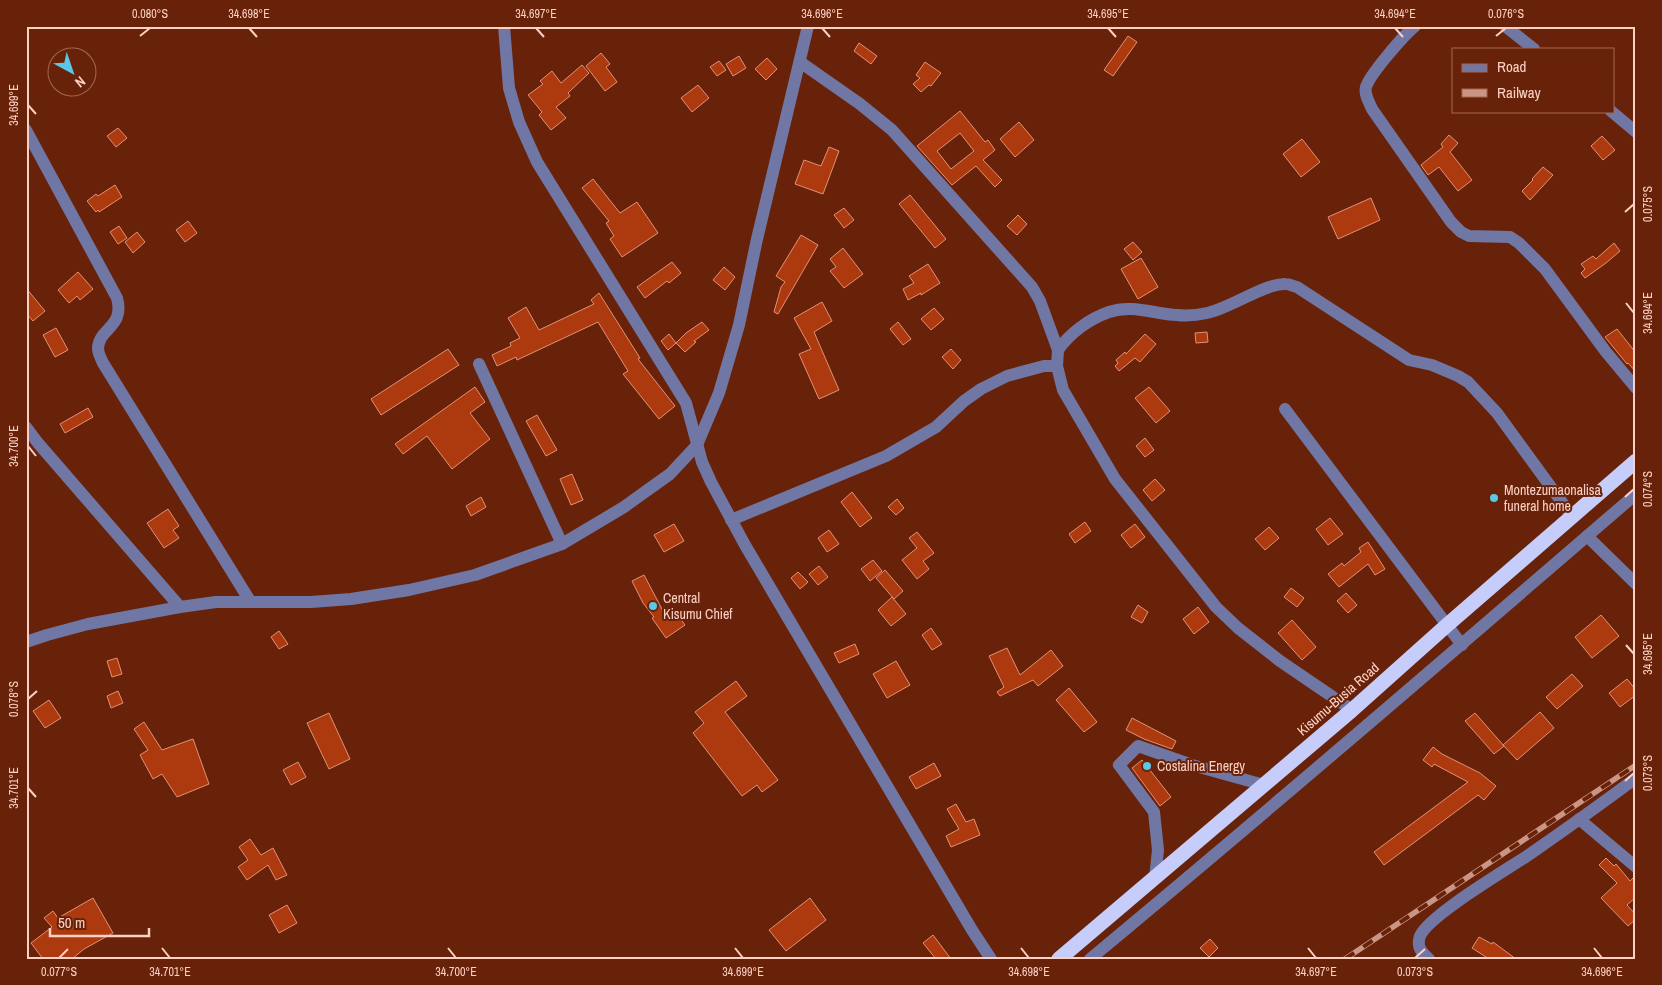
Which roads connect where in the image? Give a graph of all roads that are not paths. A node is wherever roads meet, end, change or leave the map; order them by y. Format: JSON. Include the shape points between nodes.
{"nodes":[{"id":1,"x":504,"y":26,"type":"edge"},
{"id":2,"x":1416,"y":26,"type":"edge"},
{"id":3,"x":1505,"y":26,"type":"edge"},
{"id":4,"x":805,"y":28,"type":"edge"},
{"id":5,"x":1533,"y":48,"type":"edge"},
{"id":6,"x":800,"y":62,"type":"junction"},
{"id":7,"x":1612,"y":112,"type":"edge"},
{"id":8,"x":26,"y":130,"type":"edge"},
{"id":9,"x":1636,"y":132,"type":"edge"},
{"id":10,"x":1058,"y":350,"type":"junction"},
{"id":11,"x":480,"y":364,"type":"dead end"},
{"id":12,"x":1057,"y":366,"type":"junction"},
{"id":13,"x":1636,"y":388,"type":"edge"},
{"id":14,"x":1285,"y":409,"type":"dead end"},
{"id":15,"x":26,"y":427,"type":"edge"},
{"id":16,"x":697,"y":445,"type":"junction"},
{"id":17,"x":1636,"y":461,"type":"edge"},
{"id":18,"x":1636,"y":494,"type":"edge"},
{"id":19,"x":1572,"y":516,"type":"junction"},
{"id":20,"x":731,"y":520,"type":"junction"},
{"id":21,"x":1587,"y":536,"type":"junction"},
{"id":22,"x":562,"y":544,"type":"junction"},
{"id":23,"x":1636,"y":584,"type":"edge"},
{"id":24,"x":250,"y":601,"type":"junction"},
{"id":25,"x":180,"y":607,"type":"junction"},
{"id":26,"x":1446,"y":626,"type":"junction"},
{"id":27,"x":26,"y":642,"type":"edge"},
{"id":28,"x":1462,"y":645,"type":"junction"},
{"id":29,"x":1352,"y":710,"type":"junction"},
{"id":30,"x":1636,"y":778,"type":"edge"},
{"id":31,"x":1264,"y":785,"type":"junction"},
{"id":32,"x":1579,"y":819,"type":"junction"},
{"id":33,"x":1636,"y":867,"type":"edge"},
{"id":34,"x":1155,"y":878,"type":"junction"},
{"id":35,"x":991,"y":959,"type":"edge"},
{"id":36,"x":1059,"y":959,"type":"edge"},
{"id":37,"x":1090,"y":959,"type":"edge"},
{"id":38,"x":1429,"y":959,"type":"edge"}],
"edges":[{"from":1,"to":16,"type":"street","via":[[509,88],[519,122],[537,162],[686,402]]},
{"from":2,"to":13,"type":"street","via":[[1370,78],[1366,88],[1372,108],[1451,222],[1469,236],[1510,237],[1519,243],[1545,269]]},
{"from":3,"to":5,"type":"street"},
{"from":4,"to":6,"type":"street"},
{"from":6,"to":10,"type":"street","via":[[892,130],[1032,288]]},
{"from":6,"to":16,"type":"street","via":[[739,325],[719,393]]},
{"from":7,"to":9,"type":"street"},
{"from":8,"to":24,"type":"street","via":[[120,307],[118,318],[100,340],[98,348],[103,363]]},
{"from":10,"to":12,"type":"street"},
{"from":10,"to":19,"type":"street","via":[[1078,329],[1110,312],[1140,309],[1178,315],[1205,313],[1222,310],[1274,286],[1297,287],[1409,360],[1468,382],[1496,412]]},
{"from":11,"to":22,"type":"street"},
{"from":12,"to":20,"type":"street","via":[[1044,366],[1007,376],[975,393],[936,428],[886,456]]},
{"from":12,"to":29,"type":"street","via":[[1063,390],[1115,479],[1216,607],[1280,661]]},
{"from":14,"to":26,"type":"street"},
{"from":15,"to":25,"type":"street"},
{"from":16,"to":20,"type":"street","via":[[711,482]]},
{"from":16,"to":22,"type":"street","via":[[670,474],[624,507]]},
{"from":17,"to":19,"type":"highway","name":"Kisumu-Busia Road"},
{"from":18,"to":21,"type":"street"},
{"from":19,"to":26,"type":"highway","name":"Kisumu-Busia Road"},
{"from":20,"to":35,"type":"street"},
{"from":21,"to":23,"type":"street"},
{"from":21,"to":28,"type":"street"},
{"from":22,"to":24,"type":"street","via":[[474,576],[409,590],[343,600]]},
{"from":24,"to":25,"type":"street"},
{"from":25,"to":27,"type":"street","via":[[88,624]]},
{"from":26,"to":28,"type":"street"},
{"from":26,"to":29,"type":"highway","name":"Kisumu-Busia Road"},
{"from":28,"to":37,"type":"street"},
{"from":29,"to":31,"type":"highway","name":"Kisumu-Busia Road"},
{"from":30,"to":32,"type":"street"},
{"from":31,"to":34,"type":"highway","name":"Kisumu-Busia Road"},
{"from":31,"to":34,"type":"street","via":[[1138,746],[1119,765],[1154,812],[1158,850]]},
{"from":32,"to":33,"type":"street"},
{"from":32,"to":38,"type":"street","via":[[1429,925],[1418,944]]},
{"from":34,"to":36,"type":"highway","name":"Kisumu-Busia Road"}]}
